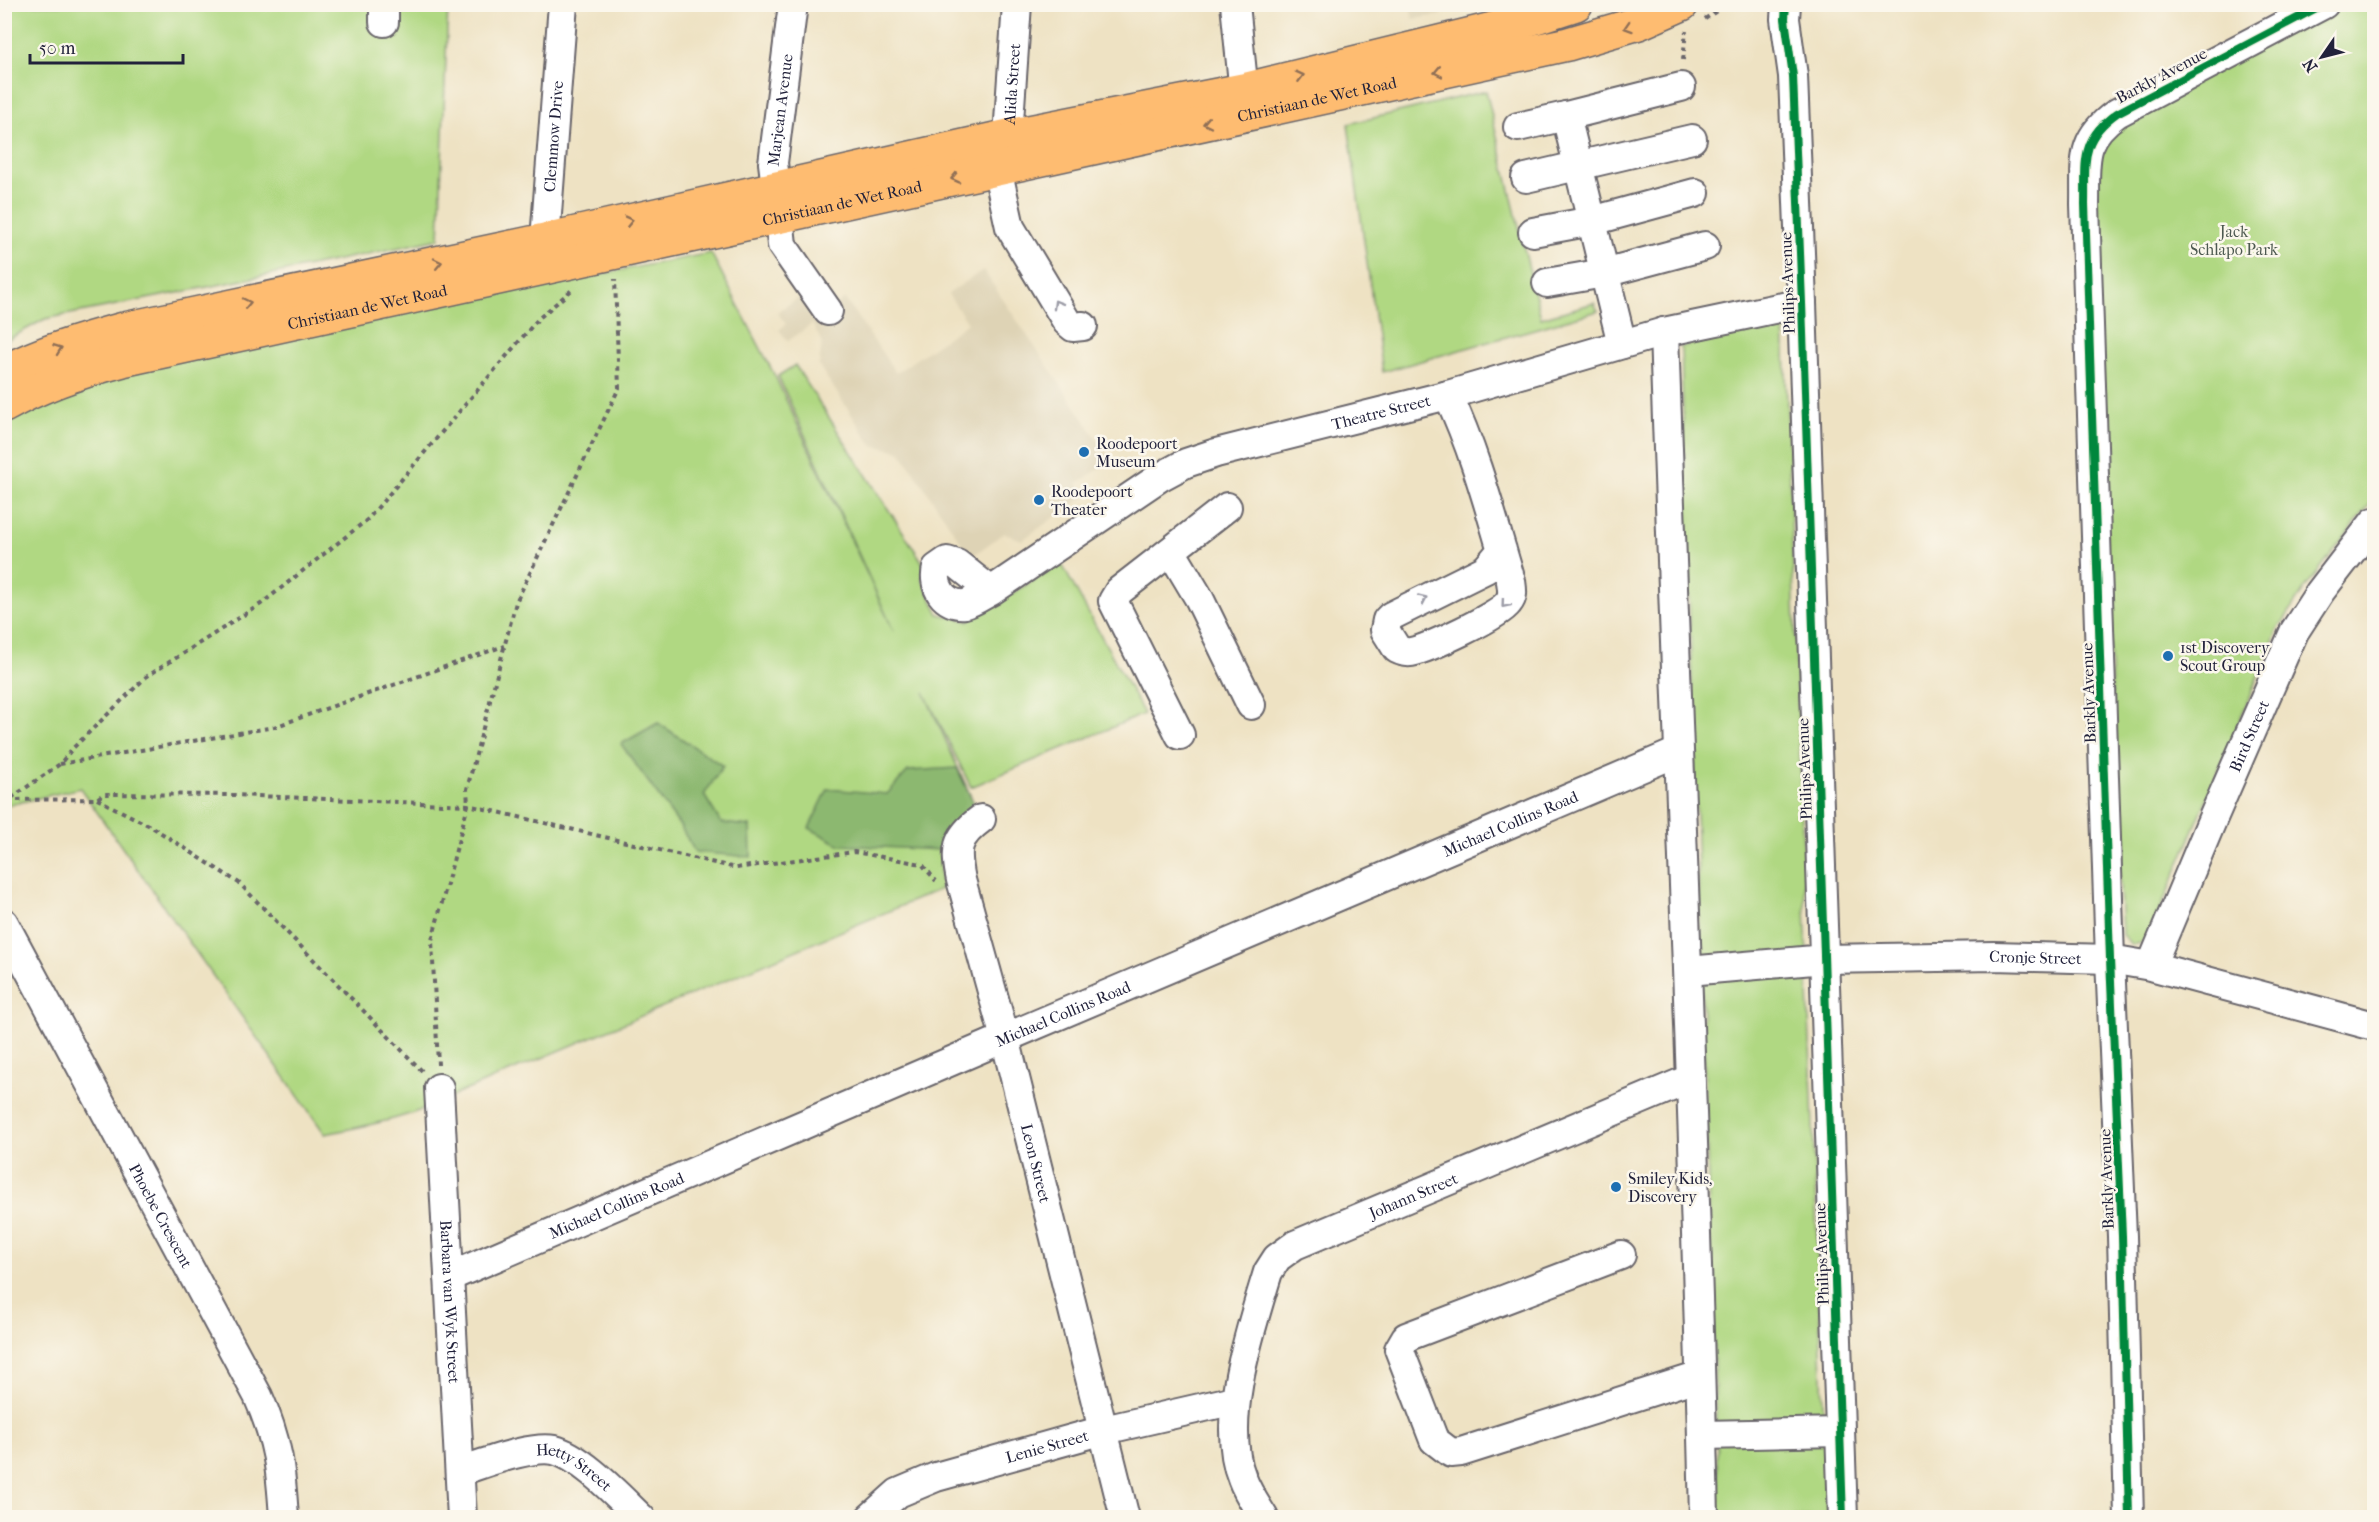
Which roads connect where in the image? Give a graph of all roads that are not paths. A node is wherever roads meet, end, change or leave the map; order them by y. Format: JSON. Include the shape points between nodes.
{"nodes":[{"id":1,"x":563,"y":4,"type":"edge"},
{"id":2,"x":793,"y":4,"type":"edge"},
{"id":3,"x":1017,"y":4,"type":"edge"},
{"id":4,"x":1235,"y":4,"type":"edge"},
{"id":5,"x":1576,"y":4,"type":"edge"},
{"id":6,"x":2324,"y":4,"type":"edge"},
{"id":7,"x":1783,"y":9,"type":"edge"},
{"id":8,"x":1692,"y":17,"type":"edge"},
{"id":9,"x":1682,"y":73,"type":"road end"},
{"id":10,"x":1245,"y":102,"type":"junction"},
{"id":11,"x":1566,"y":116,"type":"junction"},
{"id":12,"x":1518,"y":127,"type":"dead end"},
{"id":13,"x":1692,"y":139,"type":"dead end"},
{"id":14,"x":1007,"y":156,"type":"junction"},
{"id":15,"x":1579,"y":167,"type":"junction"},
{"id":16,"x":1526,"y":178,"type":"dead end"},
{"id":17,"x":1695,"y":193,"type":"dead end"},
{"id":18,"x":780,"y":206,"type":"junction"},
{"id":19,"x":1592,"y":221,"type":"junction"},
{"id":20,"x":1533,"y":232,"type":"dead end"},
{"id":21,"x":1705,"y":246,"type":"dead end"},
{"id":22,"x":545,"y":254,"type":"junction"},
{"id":23,"x":1604,"y":273,"type":"junction"},
{"id":24,"x":1547,"y":283,"type":"dead end"},
{"id":25,"x":1802,"y":303,"type":"junction"},
{"id":26,"x":828,"y":311,"type":"dead end"},
{"id":27,"x":1083,"y":326,"type":"dead end"},
{"id":28,"x":1664,"y":332,"type":"junction"},
{"id":29,"x":1622,"y":344,"type":"junction"},
{"id":30,"x":4,"y":372,"type":"edge"},
{"id":31,"x":1448,"y":395,"type":"junction"},
{"id":32,"x":4,"y":406,"type":"edge"},
{"id":33,"x":1227,"y":507,"type":"dead end"},
{"id":34,"x":2374,"y":522,"type":"edge"},
{"id":35,"x":1502,"y":550,"type":"dead end"},
{"id":36,"x":1171,"y":551,"type":"junction"},
{"id":37,"x":991,"y":591,"type":"dead end"},
{"id":38,"x":1251,"y":705,"type":"dead end"},
{"id":39,"x":1180,"y":735,"type":"dead end"},
{"id":40,"x":1678,"y":753,"type":"junction"},
{"id":41,"x":981,"y":819,"type":"dead end"},
{"id":42,"x":4,"y":923,"type":"edge"},
{"id":43,"x":2110,"y":958,"type":"junction"},
{"id":44,"x":1825,"y":959,"type":"junction"},
{"id":45,"x":2151,"y":966,"type":"junction"},
{"id":46,"x":1689,"y":970,"type":"junction"},
{"id":47,"x":2374,"y":1026,"type":"edge"},
{"id":48,"x":1005,"y":1038,"type":"junction"},
{"id":49,"x":1690,"y":1079,"type":"junction"},
{"id":50,"x":439,"y":1088,"type":"road end"},
{"id":51,"x":1621,"y":1255,"type":"dead end"},
{"id":52,"x":448,"y":1277,"type":"junction"},
{"id":53,"x":1700,"y":1376,"type":"junction"},
{"id":54,"x":1234,"y":1400,"type":"junction"},
{"id":55,"x":1104,"y":1430,"type":"junction"},
{"id":56,"x":1840,"y":1432,"type":"junction"},
{"id":57,"x":1702,"y":1435,"type":"junction"},
{"id":58,"x":460,"y":1471,"type":"junction"},
{"id":59,"x":284,"y":1518,"type":"edge"},
{"id":60,"x":462,"y":1518,"type":"edge"},
{"id":61,"x":641,"y":1518,"type":"edge"},
{"id":62,"x":870,"y":1518,"type":"edge"},
{"id":63,"x":1125,"y":1518,"type":"edge"},
{"id":64,"x":1264,"y":1518,"type":"edge"},
{"id":65,"x":1704,"y":1518,"type":"edge"},
{"id":66,"x":1843,"y":1518,"type":"edge"},
{"id":67,"x":2129,"y":1518,"type":"edge"}],
"edges":[{"from":1,"to":22,"type":"street","name":"Clemmow Drive"},
{"from":2,"to":18,"type":"street","name":"Marjean Avenue","via":[[773,163]]},
{"from":3,"to":14,"type":"street","name":"Alida Street"},
{"from":4,"to":10,"type":"street"},
{"from":10,"to":5,"type":"main road","name":"Christiaan de Wet Road","one_way":true},
{"from":6,"to":43,"type":"street","name":"Barkly Avenue","via":[[2117,113],[2097,132],[2087,149],[2085,204]]},
{"from":7,"to":25,"type":"street","name":"Philips Avenue","via":[[1792,76]]},
{"from":8,"to":10,"type":"main road","name":"Christiaan de Wet Road","one_way":true,"via":[[1639,23],[1568,44]]},
{"from":9,"to":11,"type":"street"},
{"from":10,"to":14,"type":"main road","name":"Christiaan de Wet Road"},
{"from":11,"to":12,"type":"street"},
{"from":11,"to":15,"type":"street"},
{"from":13,"to":15,"type":"street"},
{"from":14,"to":18,"type":"main road","name":"Christiaan de Wet Road"},
{"from":27,"to":14,"type":"street","name":"Alida Street","one_way":true,"via":[[1073,327],[1067,322],[1010,227]]},
{"from":15,"to":16,"type":"street"},
{"from":15,"to":19,"type":"street"},
{"from":17,"to":19,"type":"street"},
{"from":22,"to":18,"type":"main road","name":"Christiaan de Wet Road","one_way":true},
{"from":18,"to":22,"type":"main road","name":"Christiaan de Wet Road","via":[[614,254]]},
{"from":18,"to":26,"type":"street","name":"Marjean Avenue","via":[[782,245]]},
{"from":19,"to":20,"type":"street"},
{"from":19,"to":23,"type":"street"},
{"from":21,"to":23,"type":"street"},
{"from":30,"to":22,"type":"main road","name":"Christiaan de Wet Road","one_way":true,"via":[[65,346],[124,329]]},
{"from":22,"to":32,"type":"main road","name":"Christiaan de Wet Road","via":[[111,363],[68,376]]},
{"from":23,"to":24,"type":"street"},
{"from":23,"to":29,"type":"street"},
{"from":25,"to":28,"type":"street","name":"Theatre Street"},
{"from":25,"to":44,"type":"street","name":"Philips Avenue"},
{"from":28,"to":29,"type":"street","name":"Theatre Street"},
{"from":28,"to":40,"type":"street"},
{"from":29,"to":31,"type":"street","name":"Theatre Street"},
{"from":31,"to":35,"type":"street","via":[[1466,436]]},
{"from":31,"to":37,"type":"street","name":"Theatre Street","via":[[1186,463]]},
{"from":33,"to":36,"type":"street"},
{"from":34,"to":45,"type":"street","name":"Bird Street","via":[[2294,632]]},
{"from":36,"to":38,"type":"street","via":[[1199,598]]},
{"from":36,"to":39,"type":"street","via":[[1119,591],[1113,602]]},
{"from":40,"to":46,"type":"street"},
{"from":40,"to":48,"type":"street","name":"Michael Collins Road"},
{"from":41,"to":48,"type":"street","name":"Leon Street","via":[[959,842],[957,859]]},
{"from":42,"to":59,"type":"street","name":"Phoebe Crescent","via":[[258,1396],[276,1441]]},
{"from":43,"to":44,"type":"street","name":"Cronje Street"},
{"from":43,"to":45,"type":"street","name":"Cronje Street"},
{"from":43,"to":67,"type":"street","name":"Barkly Avenue"},
{"from":44,"to":46,"type":"street","name":"Cronje Street"},
{"from":44,"to":56,"type":"street","name":"Philips Avenue"},
{"from":45,"to":47,"type":"street","name":"Cronje Street"},
{"from":46,"to":49,"type":"street"},
{"from":48,"to":52,"type":"street","name":"Michael Collins Road"},
{"from":48,"to":55,"type":"street","name":"Leon Street"},
{"from":49,"to":53,"type":"street"},
{"from":49,"to":54,"type":"street","name":"Johann Street","via":[[1286,1251],[1268,1272]]},
{"from":50,"to":52,"type":"street","name":"Barbara van Wyk Street"},
{"from":51,"to":53,"type":"street","via":[[1406,1337],[1399,1349],[1434,1440],[1451,1453],[1461,1452]]},
{"from":52,"to":58,"type":"street","name":"Barbara van Wyk Street"},
{"from":53,"to":57,"type":"street"},
{"from":54,"to":55,"type":"street","name":"Lenie Street"},
{"from":54,"to":64,"type":"street","name":"Johann Street","via":[[1235,1452],[1241,1476]]},
{"from":55,"to":62,"type":"street","name":"Lenie Street","via":[[936,1477],[898,1493]]},
{"from":55,"to":63,"type":"street","name":"Leon Street"},
{"from":56,"to":57,"type":"street"},
{"from":56,"to":66,"type":"street","name":"Philips Avenue"},
{"from":57,"to":65,"type":"street"},
{"from":58,"to":60,"type":"street","name":"Barbara van Wyk Street"},
{"from":58,"to":61,"type":"street","name":"Hetty Street","via":[[538,1450],[553,1450],[577,1462]]}]}
